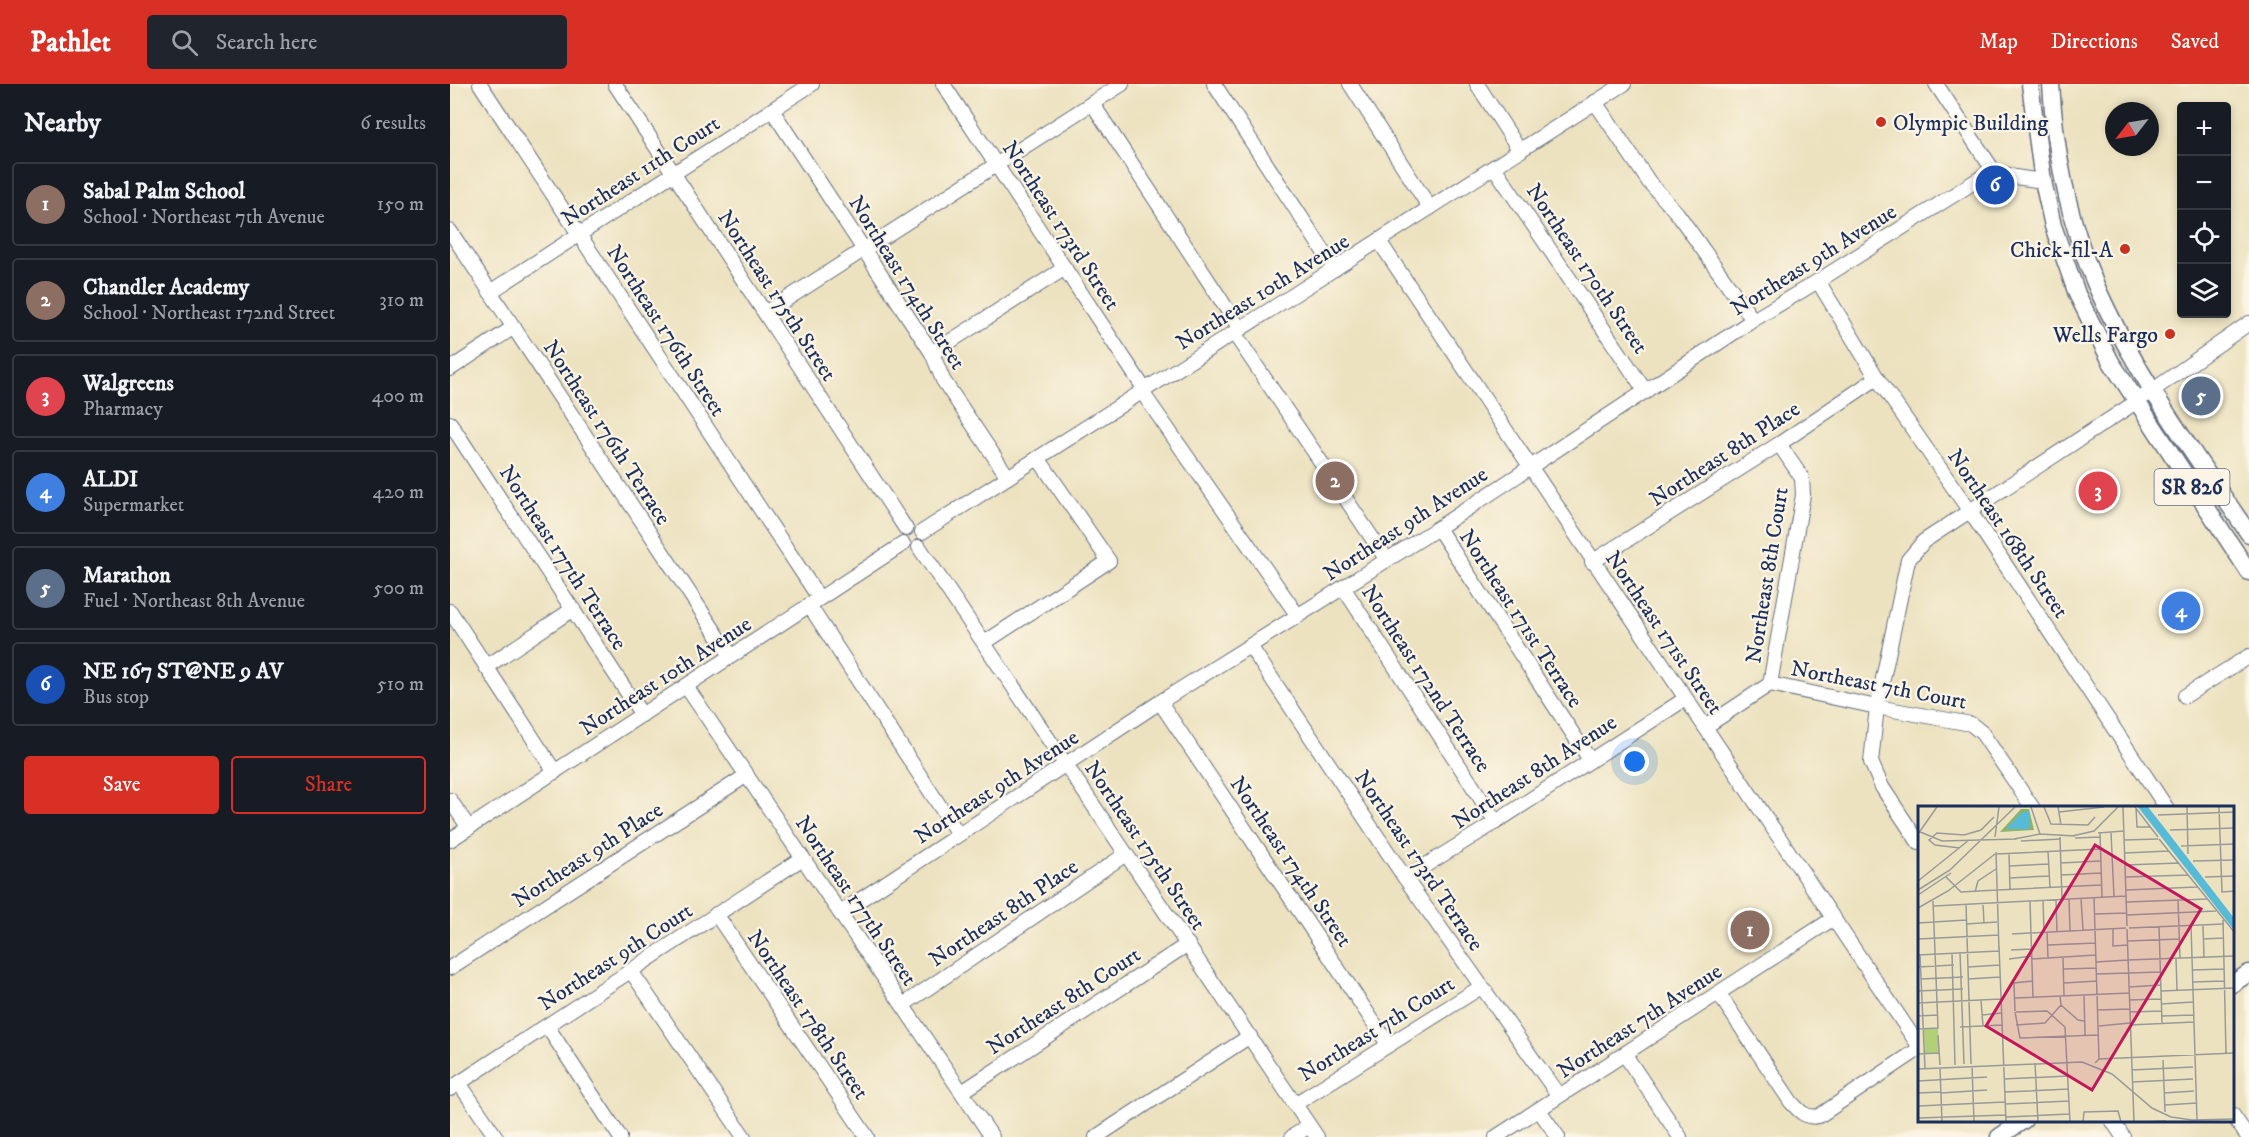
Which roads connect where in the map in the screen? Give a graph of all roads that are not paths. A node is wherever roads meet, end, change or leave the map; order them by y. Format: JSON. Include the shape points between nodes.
{"nodes":[{"id":1,"x":480,"y":84,"type":"edge"},
{"id":2,"x":812,"y":84,"type":"edge"},
{"id":3,"x":943,"y":84,"type":"edge"},
{"id":4,"x":1122,"y":84,"type":"edge"},
{"id":5,"x":1214,"y":84,"type":"edge"},
{"id":6,"x":1350,"y":84,"type":"edge"},
{"id":7,"x":1477,"y":84,"type":"edge"},
{"id":8,"x":1624,"y":84,"type":"edge"},
{"id":9,"x":1936,"y":84,"type":"edge"},
{"id":10,"x":2030,"y":84,"type":"edge"},
{"id":11,"x":2051,"y":84,"type":"edge"},
{"id":12,"x":618,"y":85,"type":"edge"},
{"id":13,"x":1607,"y":88,"type":"edge"},
{"id":14,"x":1595,"y":102,"type":"junction"},
{"id":15,"x":1092,"y":103,"type":"junction"},
{"id":16,"x":772,"y":110,"type":"junction"},
{"id":17,"x":1520,"y":151,"type":"junction"},
{"id":18,"x":997,"y":165,"type":"junction"},
{"id":19,"x":1494,"y":167,"type":"junction"},
{"id":20,"x":1994,"y":170,"type":"junction"},
{"id":21,"x":674,"y":174,"type":"junction"},
{"id":22,"x":2043,"y":181,"type":"junction"},
{"id":23,"x":2068,"y":200,"type":"junction"},
{"id":24,"x":1430,"y":208,"type":"junction"},
{"id":25,"x":450,"y":231,"type":"edge"},
{"id":26,"x":579,"y":234,"type":"junction"},
{"id":27,"x":1379,"y":241,"type":"junction"},
{"id":28,"x":865,"y":249,"type":"junction"},
{"id":29,"x":1065,"y":268,"type":"junction"},
{"id":30,"x":1335,"y":269,"type":"junction"},
{"id":31,"x":1818,"y":282,"type":"junction"},
{"id":32,"x":490,"y":292,"type":"junction"},
{"id":33,"x":765,"y":313,"type":"junction"},
{"id":34,"x":1753,"y":320,"type":"junction"},
{"id":35,"x":2249,"y":323,"type":"edge"},
{"id":36,"x":514,"y":327,"type":"junction"},
{"id":37,"x":1237,"y":331,"type":"junction"},
{"id":38,"x":932,"y":352,"type":"junction"},
{"id":39,"x":450,"y":369,"type":"edge"},
{"id":40,"x":1877,"y":378,"type":"junction"},
{"id":41,"x":2152,"y":390,"type":"junction"},
{"id":42,"x":1144,"y":391,"type":"junction"},
{"id":43,"x":1647,"y":392,"type":"junction"},
{"id":44,"x":2136,"y":402,"type":"junction"},
{"id":45,"x":450,"y":423,"type":"edge"},
{"id":46,"x":1779,"y":444,"type":"junction"},
{"id":47,"x":1038,"y":458,"type":"junction"},
{"id":48,"x":1529,"y":466,"type":"junction"},
{"id":49,"x":1008,"y":477,"type":"junction"},
{"id":50,"x":1970,"y":510,"type":"junction"},
{"id":51,"x":1438,"y":528,"type":"junction"},
{"id":52,"x":906,"y":529,"type":"junction"},
{"id":53,"x":921,"y":532,"type":"junction"},
{"id":54,"x":2249,"y":534,"type":"edge"},
{"id":55,"x":903,"y":544,"type":"junction"},
{"id":56,"x":919,"y":547,"type":"junction"},
{"id":57,"x":1387,"y":560,"type":"junction"},
{"id":58,"x":1592,"y":562,"type":"junction"},
{"id":59,"x":2249,"y":572,"type":"edge"},
{"id":60,"x":1343,"y":587,"type":"junction"},
{"id":61,"x":814,"y":602,"type":"junction"},
{"id":62,"x":573,"y":609,"type":"junction"},
{"id":63,"x":450,"y":611,"type":"edge"},
{"id":64,"x":1298,"y":616,"type":"junction"},
{"id":65,"x":984,"y":643,"type":"junction"},
{"id":66,"x":1250,"y":646,"type":"junction"},
{"id":67,"x":731,"y":656,"type":"junction"},
{"id":68,"x":2249,"y":656,"type":"edge"},
{"id":69,"x":486,"y":667,"type":"junction"},
{"id":70,"x":1770,"y":684,"type":"junction"},
{"id":71,"x":686,"y":686,"type":"junction"},
{"id":72,"x":2185,"y":696,"type":"dead end"},
{"id":73,"x":1685,"y":699,"type":"junction"},
{"id":74,"x":1160,"y":702,"type":"junction"},
{"id":75,"x":1877,"y":707,"type":"junction"},
{"id":76,"x":642,"y":715,"type":"junction"},
{"id":77,"x":1705,"y":728,"type":"junction"},
{"id":78,"x":1590,"y":760,"type":"junction"},
{"id":79,"x":1066,"y":765,"type":"junction"},
{"id":80,"x":555,"y":772,"type":"junction"},
{"id":81,"x":747,"y":775,"type":"junction"},
{"id":82,"x":450,"y":800,"type":"edge"},
{"id":83,"x":2031,"y":806,"type":"edge"},
{"id":84,"x":2165,"y":806,"type":"edge"},
{"id":85,"x":1496,"y":822,"type":"junction"},
{"id":86,"x":469,"y":828,"type":"junction"},
{"id":87,"x":958,"y":834,"type":"junction"},
{"id":88,"x":450,"y":840,"type":"edge"},
{"id":89,"x":1918,"y":841,"type":"edge"},
{"id":90,"x":1126,"y":854,"type":"junction"},
{"id":91,"x":803,"y":858,"type":"junction"},
{"id":92,"x":1405,"y":878,"type":"junction"},
{"id":93,"x":840,"y":913,"type":"junction"},
{"id":94,"x":716,"y":914,"type":"junction"},
{"id":95,"x":1834,"y":918,"type":"junction"},
{"id":96,"x":1188,"y":944,"type":"junction"},
{"id":97,"x":450,"y":968,"type":"edge"},
{"id":98,"x":631,"y":970,"type":"junction"},
{"id":99,"x":2249,"y":973,"type":"edge"},
{"id":100,"x":2234,"y":983,"type":"edge"},
{"id":101,"x":1481,"y":987,"type":"junction"},
{"id":102,"x":1719,"y":994,"type":"junction"},
{"id":103,"x":903,"y":1005,"type":"junction"},
{"id":104,"x":547,"y":1026,"type":"junction"},
{"id":105,"x":1250,"y":1036,"type":"junction"},
{"id":106,"x":1388,"y":1044,"type":"junction"},
{"id":107,"x":1918,"y":1046,"type":"edge"},
{"id":108,"x":1918,"y":1049,"type":"edge"},
{"id":109,"x":1625,"y":1055,"type":"junction"},
{"id":110,"x":455,"y":1086,"type":"edge"},
{"id":111,"x":962,"y":1092,"type":"junction"},
{"id":112,"x":1558,"y":1096,"type":"junction"},
{"id":113,"x":1295,"y":1104,"type":"junction"},
{"id":114,"x":1539,"y":1110,"type":"junction"},
{"id":115,"x":2234,"y":1117,"type":"edge"},
{"id":116,"x":2021,"y":1122,"type":"edge"},
{"id":117,"x":2113,"y":1122,"type":"edge"},
{"id":118,"x":1313,"y":1131,"type":"edge"},
{"id":119,"x":496,"y":1137,"type":"edge"},
{"id":120,"x":620,"y":1137,"type":"edge"},
{"id":121,"x":744,"y":1137,"type":"edge"},
{"id":122,"x":867,"y":1137,"type":"edge"},
{"id":123,"x":992,"y":1137,"type":"edge"},
{"id":124,"x":1095,"y":1137,"type":"edge"},
{"id":125,"x":1292,"y":1137,"type":"edge"},
{"id":126,"x":1496,"y":1137,"type":"edge"},
{"id":127,"x":1558,"y":1137,"type":"edge"},
{"id":128,"x":1680,"y":1137,"type":"edge"},
{"id":129,"x":1999,"y":1137,"type":"edge"},
{"id":130,"x":2123,"y":1137,"type":"edge"},
{"id":131,"x":2248,"y":1137,"type":"edge"}],
"edges":[{"from":1,"to":26,"type":"street","name":"Northeast 176th Street"},
{"from":2,"to":16,"type":"street","name":"Northeast 11th Court"},
{"from":3,"to":18,"type":"street","name":"Northeast 173rd Street"},
{"from":4,"to":15,"type":"street"},
{"from":5,"to":30,"type":"street"},
{"from":6,"to":24,"type":"street"},
{"from":7,"to":17,"type":"street"},
{"from":8,"to":13,"type":"street","name":"Northeast 10th Avenue"},
{"from":9,"to":20,"type":"street"},
{"from":10,"to":22,"type":"main road","number":"SR 826"},
{"from":11,"to":23,"type":"main road","number":"SR 826"},
{"from":12,"to":21,"type":"street","name":"Northeast 175th Street"},
{"from":13,"to":14,"type":"street","name":"Northeast 10th Avenue"},
{"from":14,"to":17,"type":"street","name":"Northeast 10th Avenue"},
{"from":14,"to":34,"type":"street","via":[[1649,182],[1677,213]]},
{"from":15,"to":18,"type":"street"},
{"from":15,"to":37,"type":"street"},
{"from":16,"to":21,"type":"street","name":"Northeast 11th Court"},
{"from":16,"to":28,"type":"street","name":"Northeast 174th Street"},
{"from":17,"to":19,"type":"street","name":"Northeast 10th Avenue"},
{"from":18,"to":28,"type":"street"},
{"from":18,"to":29,"type":"street","name":"Northeast 173rd Street"},
{"from":19,"to":24,"type":"street","name":"Northeast 10th Avenue"},
{"from":19,"to":43,"type":"street","name":"Northeast 170th Street"},
{"from":20,"to":22,"type":"street"},
{"from":20,"to":31,"type":"street","name":"Northeast 9th Avenue"},
{"from":21,"to":26,"type":"street","name":"Northeast 11th Court"},
{"from":21,"to":33,"type":"street","name":"Northeast 175th Street"},
{"from":22,"to":23,"type":"main road"},
{"from":22,"to":44,"type":"main road","number":"SR 826","via":[[2053,226],[2077,294]]},
{"from":23,"to":41,"type":"main road","number":"SR 826","via":[[2095,281],[2127,349]]},
{"from":24,"to":27,"type":"street","name":"Northeast 10th Avenue"},
{"from":25,"to":32,"type":"street","name":"Northeast 176th Terrace"},
{"from":26,"to":32,"type":"street","name":"Northeast 11th Court"},
{"from":26,"to":61,"type":"street","name":"Northeast 176th Street"},
{"from":27,"to":30,"type":"street","name":"Northeast 10th Avenue"},
{"from":27,"to":48,"type":"street","name":"Northeast 171st Street"},
{"from":28,"to":33,"type":"street"},
{"from":28,"to":38,"type":"street","name":"Northeast 174th Street"},
{"from":29,"to":38,"type":"street"},
{"from":29,"to":42,"type":"street","name":"Northeast 173rd Street"},
{"from":30,"to":37,"type":"street","name":"Northeast 10th Avenue"},
{"from":31,"to":34,"type":"street","name":"Northeast 9th Avenue"},
{"from":31,"to":40,"type":"street","name":"Northeast 168th Street"},
{"from":32,"to":36,"type":"street","name":"Northeast 176th Terrace"},
{"from":33,"to":52,"type":"street","name":"Northeast 175th Street"},
{"from":34,"to":43,"type":"street","name":"Northeast 9th Avenue"},
{"from":35,"to":41,"type":"street"},
{"from":36,"to":39,"type":"street"},
{"from":36,"to":67,"type":"street","name":"Northeast 176th Terrace"},
{"from":37,"to":42,"type":"street","name":"Northeast 10th Avenue"},
{"from":37,"to":57,"type":"street"},
{"from":38,"to":49,"type":"street","name":"Northeast 174th Street","via":[[943,380]]},
{"from":40,"to":46,"type":"street","name":"Northeast 8th Place"},
{"from":40,"to":50,"type":"street","name":"Northeast 168th Street"},
{"from":41,"to":44,"type":"street"},
{"from":41,"to":54,"type":"main road","number":"SR 826"},
{"from":42,"to":47,"type":"street","name":"Northeast 10th Avenue"},
{"from":42,"to":64,"type":"street","name":"Northeast 173rd Street"},
{"from":43,"to":48,"type":"street","name":"Northeast 9th Avenue"},
{"from":44,"to":50,"type":"street"},
{"from":44,"to":59,"type":"main road","number":"SR 826"},
{"from":45,"to":62,"type":"street","name":"Northeast 177th Terrace"},
{"from":46,"to":58,"type":"street","name":"Northeast 8th Place"},
{"from":46,"to":70,"type":"street","name":"Northeast 8th Court","via":[[1802,478],[1803,495]]},
{"from":47,"to":49,"type":"street","name":"Northeast 10th Avenue"},
{"from":47,"to":65,"type":"street","via":[[1109,561]]},
{"from":48,"to":51,"type":"street","name":"Northeast 9th Avenue"},
{"from":48,"to":58,"type":"street","name":"Northeast 171st Street"},
{"from":49,"to":53,"type":"street","name":"Northeast 10th Avenue"},
{"from":50,"to":75,"type":"street","via":[[1924,541],[1908,560]]},
{"from":50,"to":84,"type":"street","name":"Northeast 168th Street"},
{"from":51,"to":57,"type":"street","name":"Northeast 9th Avenue"},
{"from":51,"to":78,"type":"street","name":"Northeast 171st Terrace"},
{"from":52,"to":53,"type":"street"},
{"from":52,"to":55,"type":"street","via":[[901,537]]},
{"from":53,"to":56,"type":"street"},
{"from":55,"to":56,"type":"street","via":[[911,549]]},
{"from":55,"to":61,"type":"street","name":"Northeast 10th Avenue"},
{"from":56,"to":65,"type":"street","name":"Northeast 175th Street"},
{"from":57,"to":60,"type":"street","name":"Northeast 9th Avenue"},
{"from":58,"to":73,"type":"street","name":"Northeast 171st Street"},
{"from":60,"to":64,"type":"street","name":"Northeast 9th Avenue"},
{"from":60,"to":85,"type":"street","name":"Northeast 172nd Terrace"},
{"from":61,"to":67,"type":"street","name":"Northeast 10th Avenue"},
{"from":61,"to":87,"type":"street","name":"Northeast 176th Street"},
{"from":62,"to":69,"type":"street"},
{"from":62,"to":76,"type":"street","name":"Northeast 177th Terrace"},
{"from":63,"to":69,"type":"street"},
{"from":64,"to":66,"type":"street","name":"Northeast 9th Avenue"},
{"from":65,"to":79,"type":"street","name":"Northeast 175th Street"},
{"from":66,"to":74,"type":"street","name":"Northeast 9th Avenue"},
{"from":66,"to":92,"type":"street","name":"Northeast 173rd Terrace"},
{"from":67,"to":71,"type":"street","name":"Northeast 10th Avenue"},
{"from":68,"to":72,"type":"street"},
{"from":69,"to":80,"type":"street"},
{"from":70,"to":75,"type":"street","name":"Northeast 7th Court"},
{"from":70,"to":77,"type":"street","name":"Northeast 7th Court"},
{"from":71,"to":76,"type":"street","name":"Northeast 10th Avenue"},
{"from":71,"to":81,"type":"street","name":"Northeast 177th Street"},
{"from":73,"to":77,"type":"street","name":"Northeast 171st Street"},
{"from":73,"to":78,"type":"street","name":"Northeast 8th Avenue"},
{"from":74,"to":79,"type":"street","name":"Northeast 9th Avenue"},
{"from":74,"to":106,"type":"street","name":"Northeast 174th Street"},
{"from":75,"to":83,"type":"street","name":"Northeast 7th Court","via":[[1971,724]]},
{"from":75,"to":89,"type":"street","via":[[1871,762],[1882,787]]},
{"from":76,"to":80,"type":"street","name":"Northeast 10th Avenue"},
{"from":77,"to":95,"type":"street","name":"Northeast 171st Street"},
{"from":78,"to":85,"type":"street","name":"Northeast 8th Avenue"},
{"from":79,"to":87,"type":"street","name":"Northeast 9th Avenue"},
{"from":79,"to":90,"type":"street","name":"Northeast 175th Street"},
{"from":80,"to":86,"type":"street","name":"Northeast 10th Avenue"},
{"from":81,"to":91,"type":"street","name":"Northeast 177th Street"},
{"from":81,"to":97,"type":"street","name":"Northeast 9th Place"},
{"from":82,"to":86,"type":"street"},
{"from":85,"to":92,"type":"street","name":"Northeast 8th Avenue"},
{"from":86,"to":88,"type":"street","name":"Northeast 10th Avenue"},
{"from":87,"to":93,"type":"street","name":"Northeast 9th Avenue"},
{"from":90,"to":96,"type":"street","name":"Northeast 175th Street"},
{"from":90,"to":103,"type":"street","name":"Northeast 8th Place"},
{"from":91,"to":93,"type":"street","name":"Northeast 177th Street"},
{"from":91,"to":94,"type":"street","name":"Northeast 9th Court"},
{"from":92,"to":101,"type":"street","name":"Northeast 173rd Terrace"},
{"from":93,"to":103,"type":"street","name":"Northeast 177th Street"},
{"from":94,"to":98,"type":"street","name":"Northeast 9th Court"},
{"from":94,"to":122,"type":"street","name":"Northeast 178th Street"},
{"from":95,"to":102,"type":"street","name":"Northeast 7th Avenue"},
{"from":95,"to":107,"type":"street","name":"Northeast 171st Street"},
{"from":96,"to":105,"type":"street","name":"Northeast 175th Street"},
{"from":96,"to":111,"type":"street","name":"Northeast 8th Court"},
{"from":98,"to":104,"type":"street","name":"Northeast 9th Court"},
{"from":98,"to":121,"type":"street"},
{"from":99,"to":100,"type":"main road"},
{"from":101,"to":106,"type":"street","name":"Northeast 7th Court"},
{"from":101,"to":112,"type":"street","name":"Northeast 173rd Terrace"},
{"from":102,"to":108,"type":"street","via":[[1791,1102],[1808,1116],[1819,1116]]},
{"from":102,"to":109,"type":"street","name":"Northeast 7th Avenue"},
{"from":103,"to":111,"type":"street","name":"Northeast 177th Street"},
{"from":104,"to":110,"type":"street","name":"Northeast 9th Court"},
{"from":104,"to":120,"type":"street"},
{"from":105,"to":113,"type":"street","name":"Northeast 175th Street"},
{"from":105,"to":124,"type":"street"},
{"from":106,"to":113,"type":"street","name":"Northeast 7th Court"},
{"from":109,"to":112,"type":"street","name":"Northeast 7th Avenue"},
{"from":109,"to":128,"type":"street"},
{"from":110,"to":119,"type":"street"},
{"from":111,"to":123,"type":"street","name":"Northeast 177th Street"},
{"from":112,"to":114,"type":"street","name":"Northeast 7th Avenue"},
{"from":113,"to":118,"type":"street","name":"Northeast 175th Street"},
{"from":114,"to":126,"type":"street","name":"Northeast 7th Avenue"},
{"from":114,"to":127,"type":"street"},
{"from":115,"to":131,"type":"street"},
{"from":116,"to":129,"type":"main road"},
{"from":117,"to":130,"type":"street"},
{"from":118,"to":125,"type":"street"}]}
